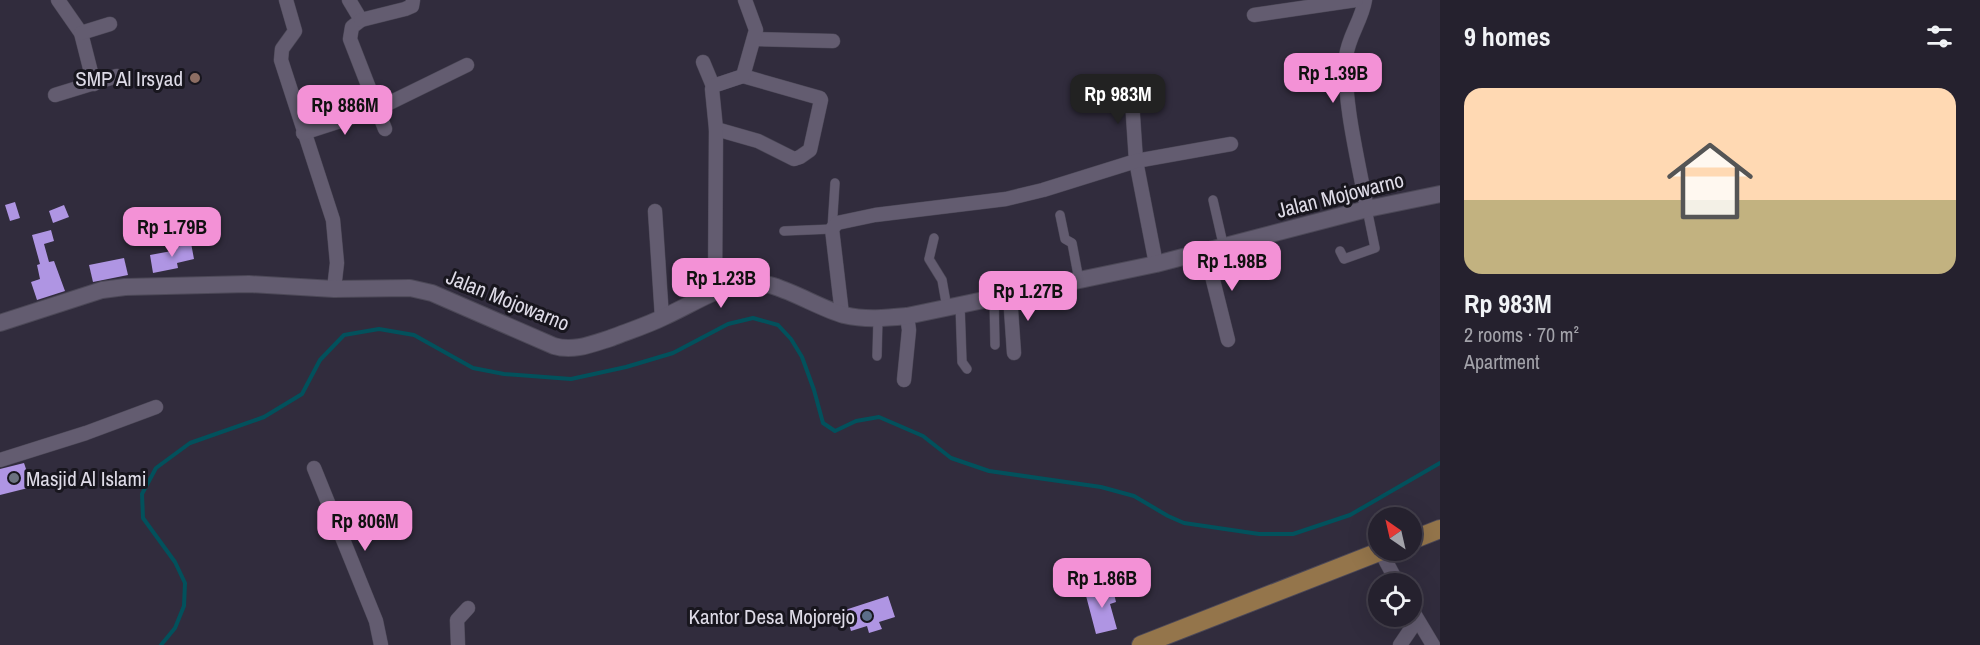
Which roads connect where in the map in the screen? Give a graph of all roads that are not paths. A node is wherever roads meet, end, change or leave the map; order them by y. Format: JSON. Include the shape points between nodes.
{"nodes":[{"id":1,"x":58,"y":0,"type":"edge"},
{"id":2,"x":286,"y":0,"type":"edge"},
{"id":3,"x":349,"y":0,"type":"edge"},
{"id":4,"x":413,"y":0,"type":"edge"},
{"id":5,"x":745,"y":0,"type":"edge"},
{"id":6,"x":1356,"y":0,"type":"edge"},
{"id":7,"x":1365,"y":0,"type":"edge"},
{"id":8,"x":1254,"y":15,"type":"dead end"},
{"id":9,"x":361,"y":20,"type":"junction"},
{"id":10,"x":110,"y":24,"type":"dead end"},
{"id":11,"x":81,"y":33,"type":"junction"},
{"id":12,"x":754,"y":39,"type":"junction"},
{"id":13,"x":833,"y":42,"type":"dead end"},
{"id":14,"x":703,"y":62,"type":"dead end"},
{"id":15,"x":467,"y":65,"type":"dead end"},
{"id":16,"x":117,"y":76,"type":"dead end"},
{"id":17,"x":743,"y":76,"type":"junction"},
{"id":18,"x":94,"y":84,"type":"junction"},
{"id":19,"x":713,"y":86,"type":"junction"},
{"id":20,"x":1131,"y":86,"type":"dead end"},
{"id":21,"x":56,"y":95,"type":"dead end"},
{"id":22,"x":377,"y":109,"type":"junction"},
{"id":23,"x":386,"y":129,"type":"dead end"},
{"id":24,"x":716,"y":129,"type":"junction"},
{"id":25,"x":303,"y":133,"type":"junction"},
{"id":26,"x":1231,"y":144,"type":"dead end"},
{"id":27,"x":1136,"y":161,"type":"junction"},
{"id":28,"x":834,"y":183,"type":"dead end"},
{"id":29,"x":1440,"y":194,"type":"edge"},
{"id":30,"x":1213,"y":200,"type":"dead end"},
{"id":31,"x":1367,"y":209,"type":"junction"},
{"id":32,"x":655,"y":211,"type":"dead end"},
{"id":33,"x":1060,"y":215,"type":"dead end"},
{"id":34,"x":832,"y":229,"type":"junction"},
{"id":35,"x":784,"y":231,"type":"dead end"},
{"id":36,"x":934,"y":238,"type":"dead end"},
{"id":37,"x":1224,"y":248,"type":"junction"},
{"id":38,"x":1340,"y":251,"type":"dead end"},
{"id":39,"x":1206,"y":252,"type":"junction"},
{"id":40,"x":1156,"y":264,"type":"junction"},
{"id":41,"x":1079,"y":280,"type":"junction"},
{"id":42,"x":334,"y":290,"type":"junction"},
{"id":43,"x":715,"y":292,"type":"junction"},
{"id":44,"x":1002,"y":296,"type":"junction"},
{"id":45,"x":954,"y":307,"type":"junction"},
{"id":46,"x":843,"y":314,"type":"junction"},
{"id":47,"x":908,"y":316,"type":"junction"},
{"id":48,"x":662,"y":318,"type":"junction"},
{"id":49,"x":878,"y":318,"type":"junction"},
{"id":50,"x":0,"y":322,"type":"edge"},
{"id":51,"x":1228,"y":340,"type":"dead end"},
{"id":52,"x":995,"y":345,"type":"dead end"},
{"id":53,"x":1014,"y":353,"type":"dead end"},
{"id":54,"x":877,"y":356,"type":"dead end"},
{"id":55,"x":967,"y":369,"type":"dead end"},
{"id":56,"x":904,"y":380,"type":"dead end"},
{"id":57,"x":156,"y":407,"type":"dead end"},
{"id":58,"x":0,"y":460,"type":"edge"},
{"id":59,"x":314,"y":468,"type":"dead end"},
{"id":60,"x":1440,"y":529,"type":"edge"},
{"id":61,"x":1422,"y":536,"type":"edge"},
{"id":62,"x":1368,"y":557,"type":"edge"},
{"id":63,"x":468,"y":608,"type":"dead end"},
{"id":64,"x":1422,"y":626,"type":"edge"},
{"id":65,"x":1408,"y":627,"type":"edge"},
{"id":66,"x":381,"y":645,"type":"edge"},
{"id":67,"x":458,"y":645,"type":"edge"},
{"id":68,"x":1141,"y":645,"type":"edge"},
{"id":69,"x":1400,"y":645,"type":"edge"},
{"id":70,"x":1433,"y":645,"type":"edge"}],
"edges":[{"from":1,"to":11,"type":"street"},
{"from":2,"to":25,"type":"street","via":[[295,32],[282,49],[281,60]]},
{"from":3,"to":9,"type":"street"},
{"from":4,"to":9,"type":"street","via":[[412,6],[405,9]]},
{"from":5,"to":12,"type":"street","via":[[755,23]]},
{"from":6,"to":8,"type":"street"},
{"from":7,"to":31,"type":"street","via":[[1346,59],[1348,101]]},
{"from":9,"to":22,"type":"street","via":[[352,27],[350,39]]},
{"from":10,"to":11,"type":"street"},
{"from":11,"to":18,"type":"street"},
{"from":12,"to":13,"type":"street"},
{"from":12,"to":17,"type":"street"},
{"from":14,"to":19,"type":"street"},
{"from":15,"to":22,"type":"street"},
{"from":16,"to":18,"type":"street"},
{"from":17,"to":19,"type":"street"},
{"from":17,"to":24,"type":"street","via":[[820,98],[810,150],[794,159],[758,141]]},
{"from":18,"to":21,"type":"street"},
{"from":19,"to":24,"type":"street"},
{"from":20,"to":27,"type":"street"},
{"from":22,"to":23,"type":"street"},
{"from":22,"to":25,"type":"street"},
{"from":24,"to":43,"type":"street"},
{"from":25,"to":42,"type":"street","via":[[333,220],[337,264]]},
{"from":26,"to":27,"type":"street"},
{"from":27,"to":34,"type":"street","via":[[1015,197],[875,215],[837,223]]},
{"from":27,"to":40,"type":"street"},
{"from":28,"to":34,"type":"street"},
{"from":29,"to":31,"type":"street","name":"Jalan Mojowarno"},
{"from":30,"to":37,"type":"street"},
{"from":31,"to":37,"type":"street","name":"Jalan Mojowarno"},
{"from":31,"to":38,"type":"street","via":[[1376,248],[1344,259]]},
{"from":32,"to":48,"type":"street"},
{"from":33,"to":41,"type":"street","via":[[1065,238],[1072,243]]},
{"from":34,"to":35,"type":"street"},
{"from":34,"to":46,"type":"street"},
{"from":36,"to":45,"type":"street","via":[[929,259]]},
{"from":37,"to":39,"type":"street","name":"Jalan Mojowarno"},
{"from":39,"to":40,"type":"street","name":"Jalan Mojowarno"},
{"from":39,"to":51,"type":"street"},
{"from":40,"to":41,"type":"street","name":"Jalan Mojowarno"},
{"from":41,"to":44,"type":"street","name":"Jalan Mojowarno"},
{"from":42,"to":48,"type":"street","name":"Jalan Mojowarno","via":[[419,289],[563,349],[605,340]]},
{"from":42,"to":50,"type":"street","name":"Jalan Mojowarno","via":[[249,284],[125,287],[102,290]]},
{"from":43,"to":46,"type":"street","name":"Jalan Mojowarno","via":[[758,282]]},
{"from":43,"to":48,"type":"street","name":"Jalan Mojowarno"},
{"from":44,"to":45,"type":"street","name":"Jalan Mojowarno"},
{"from":44,"to":52,"type":"street"},
{"from":44,"to":53,"type":"street"},
{"from":45,"to":47,"type":"street","name":"Jalan Mojowarno"},
{"from":45,"to":55,"type":"street","via":[[962,362]]},
{"from":46,"to":49,"type":"street","name":"Jalan Mojowarno"},
{"from":47,"to":49,"type":"street","name":"Jalan Mojowarno"},
{"from":47,"to":56,"type":"street"},
{"from":49,"to":54,"type":"street"},
{"from":57,"to":58,"type":"street"},
{"from":59,"to":66,"type":"street","via":[[376,621]]},
{"from":60,"to":61,"type":"main road"},
{"from":62,"to":68,"type":"main road"},
{"from":63,"to":67,"type":"street","via":[[458,620]]},
{"from":64,"to":70,"type":"street"},
{"from":65,"to":69,"type":"street"}]}
